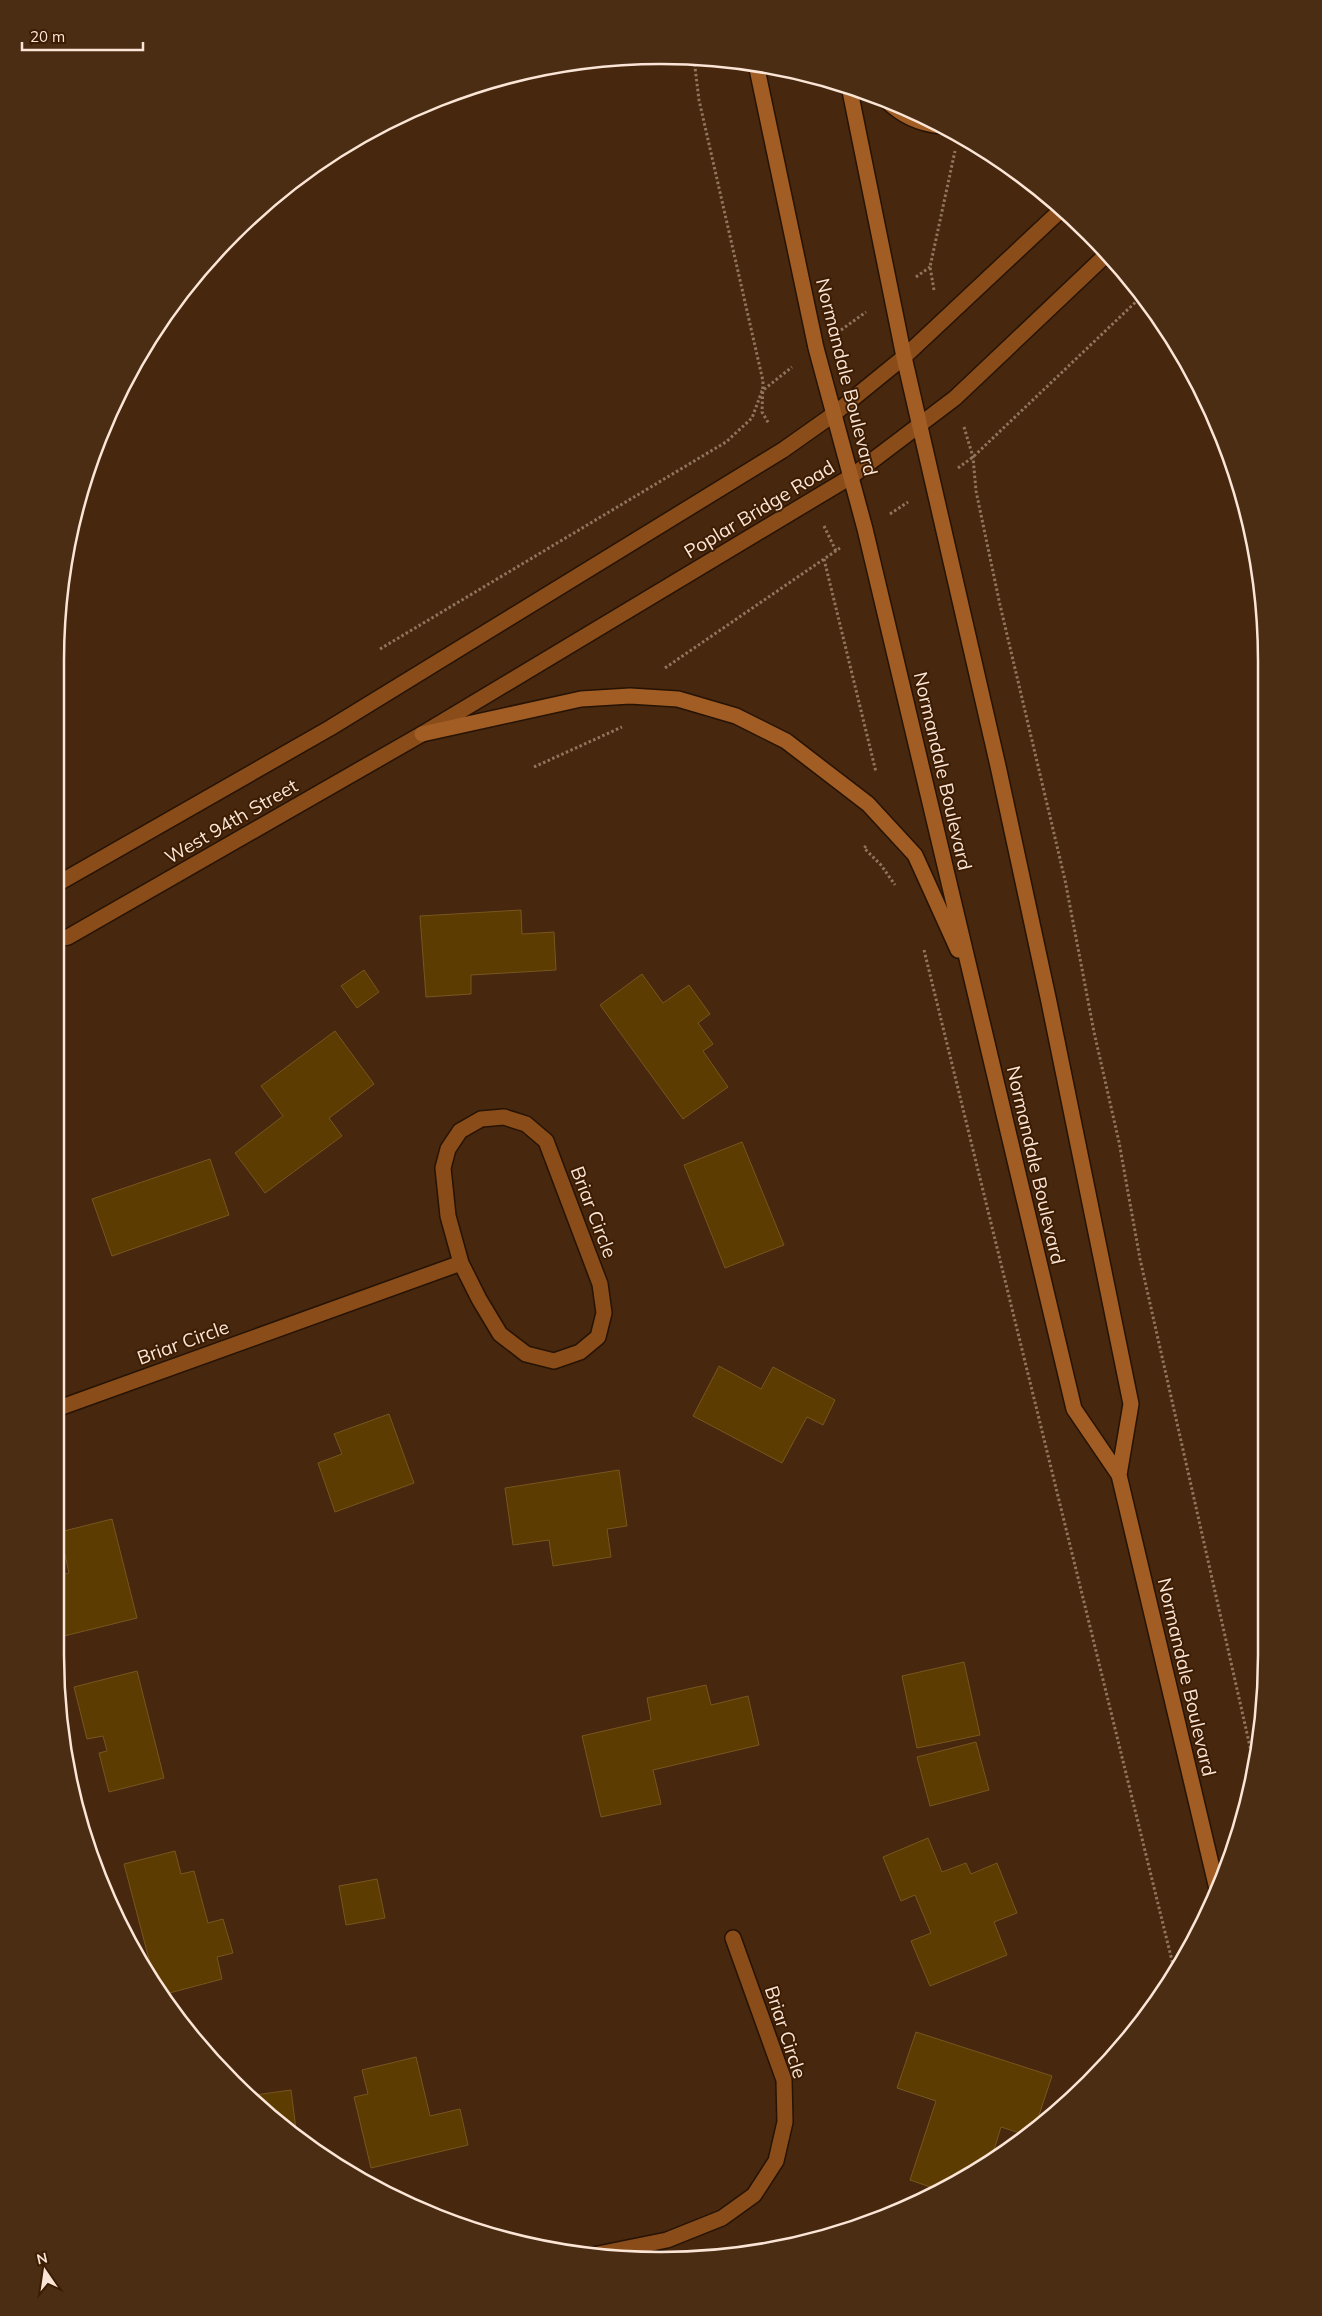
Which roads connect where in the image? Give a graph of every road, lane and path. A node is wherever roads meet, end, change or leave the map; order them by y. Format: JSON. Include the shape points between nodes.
{"nodes":[{"id":1,"x":695,"y":65,"type":"edge"},
{"id":2,"x":758,"y":72,"type":"edge"},
{"id":3,"x":851,"y":94,"type":"edge"},
{"id":4,"x":956,"y":143,"type":"dead end"},
{"id":5,"x":1057,"y":214,"type":"edge"},
{"id":6,"x":1102,"y":259,"type":"edge"},
{"id":7,"x":930,"y":268,"type":"junction"},
{"id":8,"x":892,"y":293,"type":"junction"},
{"id":9,"x":940,"y":323,"type":"junction"},
{"id":10,"x":816,"y":348,"type":"junction"},
{"id":11,"x":904,"y":357,"type":"junction"},
{"id":12,"x":762,"y":391,"type":"junction"},
{"id":13,"x":956,"y":398,"type":"junction"},
{"id":14,"x":834,"y":414,"type":"junction"},
{"id":15,"x":921,"y":426,"type":"junction"},
{"id":16,"x":783,"y":450,"type":"junction"},
{"id":17,"x":852,"y":476,"type":"junction"},
{"id":18,"x":812,"y":502,"type":"junction"},
{"id":19,"x":836,"y":552,"type":"dead end"},
{"id":20,"x":824,"y":559,"type":"dead end"},
{"id":21,"x":380,"y":649,"type":"dead end"},
{"id":22,"x":397,"y":687,"type":"joint"},
{"id":23,"x":422,"y":734,"type":"junction"},
{"id":24,"x":874,"y":810,"type":"junction"},
{"id":25,"x":64,"y":880,"type":"edge"},
{"id":26,"x":897,"y":889,"type":"dead end"},
{"id":27,"x":64,"y":938,"type":"edge"},
{"id":28,"x":920,"y":942,"type":"dead end"},
{"id":29,"x":972,"y":982,"type":"junction"},
{"id":30,"x":461,"y":1262,"type":"junction"},
{"id":31,"x":64,"y":1406,"type":"edge"},
{"id":32,"x":1119,"y":1475,"type":"junction"},
{"id":33,"x":1251,"y":1749,"type":"edge"},
{"id":34,"x":1215,"y":1879,"type":"edge"},
{"id":35,"x":733,"y":1938,"type":"dead end"},
{"id":36,"x":1173,"y":1963,"type":"edge"},
{"id":37,"x":616,"y":2250,"type":"edge"}],
"edges":[{"from":1,"to":12,"type":"path","via":[[699,100],[757,354]]},
{"from":2,"to":10,"type":"main road","name":"Normandale Boulevard"},
{"from":3,"to":8,"type":"main road","name":"Normandale Boulevard"},
{"from":4,"to":7,"type":"path"},
{"from":5,"to":9,"type":"street","name":"Poplar Bridge Road"},
{"from":6,"to":13,"type":"street","name":"Poplar Bridge Road"},
{"from":7,"to":8,"type":"path"},
{"from":7,"to":9,"type":"path"},
{"from":8,"to":10,"type":"path"},
{"from":8,"to":11,"type":"main road","name":"Normandale Boulevard"},
{"from":9,"to":11,"type":"street","name":"Poplar Bridge Road"},
{"from":10,"to":12,"type":"path"},
{"from":10,"to":14,"type":"main road","name":"Normandale Boulevard"},
{"from":11,"to":14,"type":"street","name":"Poplar Bridge Road"},
{"from":11,"to":15,"type":"main road","name":"Normandale Boulevard"},
{"from":12,"to":16,"type":"path","via":[[762,412]]},
{"from":12,"to":21,"type":"path","via":[[752,418],[726,442]]},
{"from":13,"to":15,"type":"street","name":"Poplar Bridge Road"},
{"from":13,"to":33,"type":"path","via":[[972,457],[976,492],[1000,605],[1065,880],[1140,1259]]},
{"from":14,"to":16,"type":"street","name":"Poplar Bridge Road"},
{"from":14,"to":17,"type":"main road","name":"Normandale Boulevard"},
{"from":15,"to":17,"type":"street","name":"Poplar Bridge Road"},
{"from":15,"to":32,"type":"main road","name":"Normandale Boulevard","via":[[1049,1002],[1131,1404]]},
{"from":16,"to":22,"type":"street","name":"Poplar Bridge Road"},
{"from":17,"to":18,"type":"street","name":"Poplar Bridge Road"},
{"from":17,"to":29,"type":"main road","name":"Normandale Boulevard"},
{"from":18,"to":19,"type":"path"},
{"from":18,"to":23,"type":"street","name":"Poplar Bridge Road"},
{"from":20,"to":24,"type":"path","via":[[877,777]]},
{"from":22,"to":25,"type":"street","name":"West 94th Street"},
{"from":23,"to":24,"type":"main road","via":[[581,698],[630,696],[678,699],[736,716],[786,741]]},
{"from":23,"to":27,"type":"street","name":"West 94th Street"},
{"from":24,"to":26,"type":"path","via":[[872,840],[864,848],[881,865]]},
{"from":24,"to":29,"type":"main road","via":[[915,856]]},
{"from":28,"to":36,"type":"path"},
{"from":29,"to":32,"type":"main road","name":"Normandale Boulevard","via":[[1074,1409]]},
{"from":30,"to":30,"type":"street","name":"Briar Circle","via":[[448,1216],[443,1168],[448,1150],[460,1131],[481,1119],[504,1117],[526,1124],[546,1142],[600,1284],[604,1313],[598,1337],[580,1352],[554,1361],[526,1354],[500,1334]]},
{"from":30,"to":31,"type":"street","name":"Briar Circle"},
{"from":32,"to":34,"type":"main road","name":"Normandale Boulevard"},
{"from":35,"to":37,"type":"street","name":"Briar Circle","via":[[784,2080],[785,2122],[776,2161],[754,2195],[722,2218],[667,2240]]}]}
